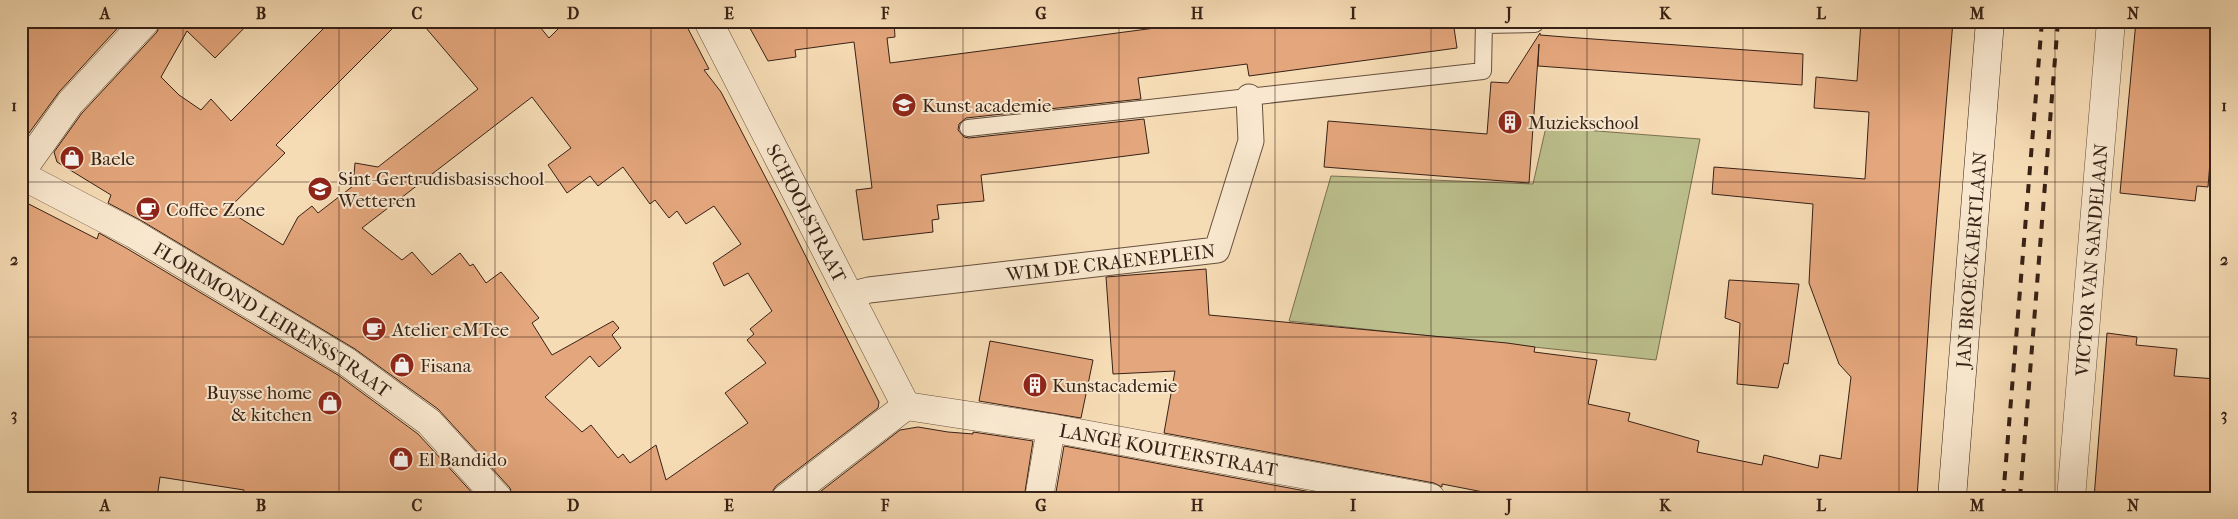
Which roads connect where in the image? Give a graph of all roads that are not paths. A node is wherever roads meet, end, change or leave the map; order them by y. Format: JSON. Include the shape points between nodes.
{"nodes":[{"id":1,"x":146,"y":21,"type":"edge"},
{"id":2,"x":708,"y":21,"type":"edge"},
{"id":3,"x":1535,"y":21,"type":"edge"},
{"id":4,"x":1990,"y":21,"type":"edge"},
{"id":5,"x":2111,"y":21,"type":"edge"},
{"id":6,"x":1484,"y":23,"type":"edge"},
{"id":7,"x":1249,"y":97,"type":"junction"},
{"id":8,"x":968,"y":128,"type":"dead end"},
{"id":9,"x":21,"y":174,"type":"edge"},
{"id":10,"x":849,"y":295,"type":"junction"},
{"id":11,"x":906,"y":406,"type":"junction"},
{"id":12,"x":1051,"y":428,"type":"junction"},
{"id":13,"x":498,"y":498,"type":"edge"},
{"id":14,"x":786,"y":498,"type":"edge"},
{"id":15,"x":1039,"y":498,"type":"edge"},
{"id":16,"x":1431,"y":498,"type":"edge"},
{"id":17,"x":1952,"y":498,"type":"edge"},
{"id":18,"x":2071,"y":498,"type":"edge"}],
"edges":[{"from":1,"to":9,"type":"street","via":[[70,103]]},
{"from":2,"to":10,"type":"street","name":"SCHOOLSTRAAT"},
{"from":3,"to":6,"type":"lane","via":[[1535,24]]},
{"from":4,"to":17,"type":"street","name":"JAN BROECKAERTLAAN"},
{"from":5,"to":18,"type":"street","name":"VICTOR VAN SANDELAAN"},
{"from":6,"to":7,"type":"lane","via":[[1483,71]]},
{"from":7,"to":8,"type":"lane"},
{"from":7,"to":10,"type":"street","name":"WIM DE CRAENEPLEIN","via":[[1251,141],[1217,250],[869,290]]},
{"from":9,"to":13,"type":"street","name":"FLORIMOND LEIRENSSTRAAT","via":[[134,234],[347,362],[429,422]]},
{"from":10,"to":11,"type":"street","name":"SCHOOLSTRAAT"},
{"from":11,"to":12,"type":"street","name":"LANGE KOUTERSTRAAT"},
{"from":11,"to":14,"type":"street"},
{"from":12,"to":15,"type":"street"},
{"from":12,"to":16,"type":"street","name":"LANGE KOUTERSTRAAT"}]}
